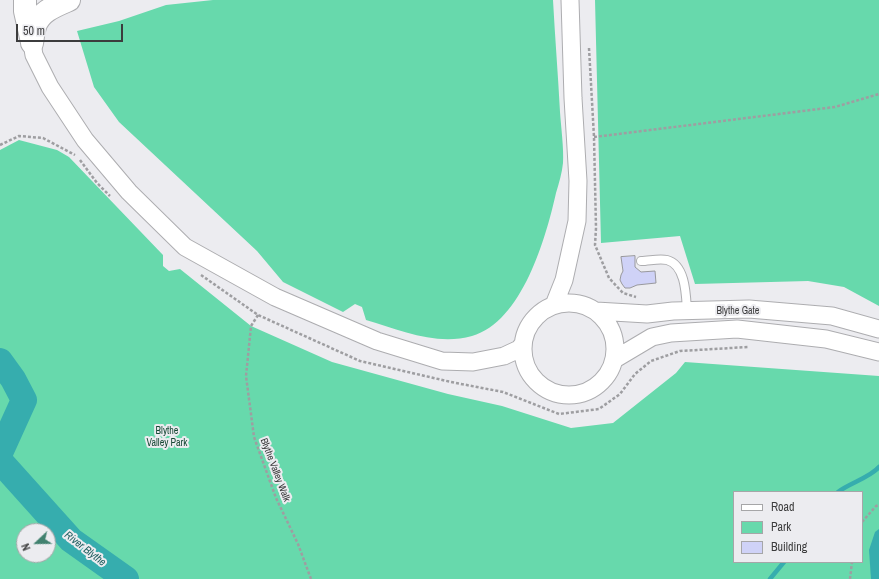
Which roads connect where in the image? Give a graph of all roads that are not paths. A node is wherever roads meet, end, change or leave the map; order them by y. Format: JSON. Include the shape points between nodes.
{"nodes":[{"id":1,"x":25,"y":0,"type":"edge"},
{"id":2,"x":69,"y":0,"type":"edge"},
{"id":3,"x":570,"y":0,"type":"edge"},
{"id":4,"x":32,"y":43,"type":"junction"},
{"id":5,"x":641,"y":261,"type":"dead end"},
{"id":6,"x":554,"y":305,"type":"junction"},
{"id":7,"x":596,"y":311,"type":"junction"},
{"id":8,"x":687,"y":311,"type":"junction"},
{"id":9,"x":879,"y":329,"type":"edge"},
{"id":10,"x":523,"y":344,"type":"junction"},
{"id":11,"x":879,"y":352,"type":"edge"},
{"id":12,"x":615,"y":359,"type":"junction"}],
"edges":[{"from":1,"to":4,"type":"highway"},
{"from":2,"to":4,"type":"highway","via":[[50,8],[42,16],[35,26]]},
{"from":3,"to":6,"type":"street","via":[[578,181],[577,221],[564,280]]},
{"from":4,"to":10,"type":"street","via":[[34,54],[50,87],[85,140],[128,192],[185,247],[275,297],[376,341],[442,361],[473,362],[504,356]]},
{"from":5,"to":8,"type":"lane","via":[[666,260],[674,264],[682,275]]},
{"from":6,"to":7,"type":"street","via":[[582,304]]},
{"from":6,"to":10,"type":"street","via":[[542,311],[533,320],[526,331]]},
{"from":7,"to":8,"type":"street","name":"Blythe Gate","via":[[648,314]]},
{"from":7,"to":12,"type":"street","via":[[606,320],[613,332],[616,345]]},
{"from":8,"to":9,"type":"street","name":"Blythe Gate","via":[[749,309],[832,316]]},
{"from":10,"to":12,"type":"street","via":[[528,371],[537,383],[548,391],[562,395],[576,396],[590,392],[601,384]]},
{"from":11,"to":12,"type":"street","name":"Blythe Gate","via":[[826,339],[727,329],[652,337]]}]}
